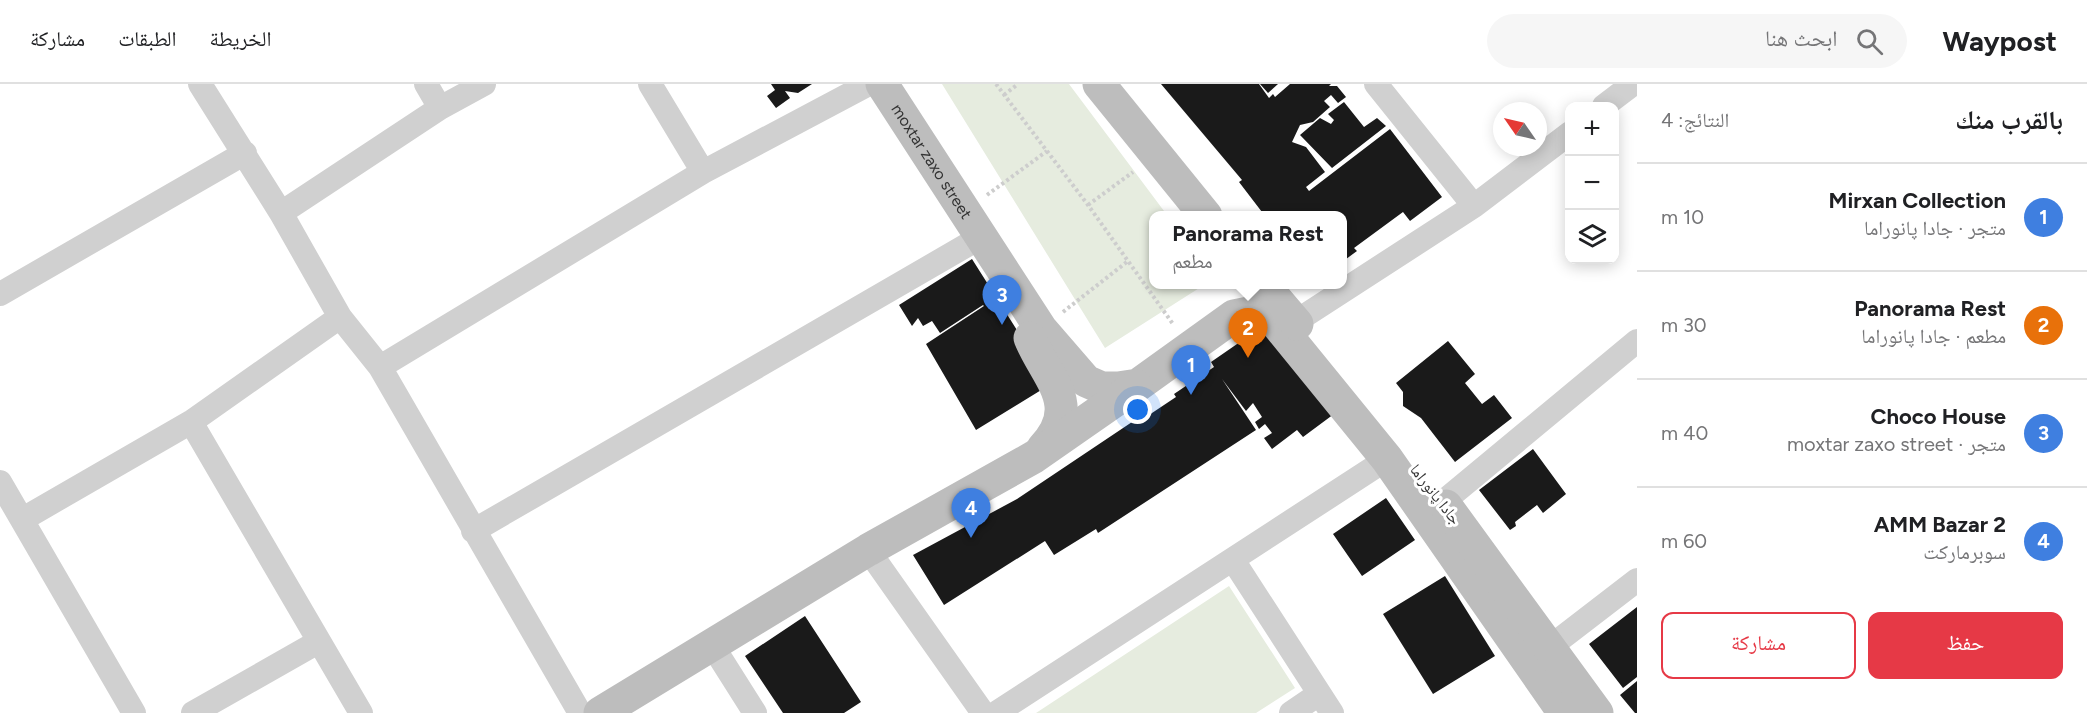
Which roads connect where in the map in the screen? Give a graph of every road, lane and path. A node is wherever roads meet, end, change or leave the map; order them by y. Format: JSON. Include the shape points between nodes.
{"nodes":[{"id":1,"x":200,"y":84,"type":"edge"},
{"id":2,"x":426,"y":84,"type":"edge"},
{"id":3,"x":484,"y":84,"type":"edge"},
{"id":4,"x":650,"y":84,"type":"edge"},
{"id":5,"x":869,"y":84,"type":"edge"},
{"id":6,"x":882,"y":84,"type":"edge"},
{"id":7,"x":996,"y":84,"type":"edge"},
{"id":8,"x":1018,"y":84,"type":"edge"},
{"id":9,"x":1099,"y":84,"type":"edge"},
{"id":10,"x":1376,"y":84,"type":"edge"},
{"id":11,"x":1633,"y":84,"type":"edge"},
{"id":12,"x":1005,"y":95,"type":"junction"},
{"id":13,"x":1609,"y":102,"type":"edge"},
{"id":14,"x":440,"y":108,"type":"junction"},
{"id":15,"x":1565,"y":136,"type":"edge"},
{"id":16,"x":1047,"y":151,"type":"junction"},
{"id":17,"x":245,"y":153,"type":"junction"},
{"id":18,"x":1156,"y":154,"type":"junction"},
{"id":19,"x":703,"y":172,"type":"junction"},
{"id":20,"x":1088,"y":205,"type":"junction"},
{"id":21,"x":1474,"y":206,"type":"junction"},
{"id":22,"x":1202,"y":211,"type":"edge"},
{"id":23,"x":281,"y":213,"type":"junction"},
{"id":24,"x":972,"y":224,"type":"junction"},
{"id":25,"x":1128,"y":261,"type":"junction"},
{"id":26,"x":1267,"y":289,"type":"edge"},
{"id":27,"x":1347,"y":289,"type":"edge"},
{"id":28,"x":1347,"y":289,"type":"edge"},
{"id":29,"x":0,"y":294,"type":"edge"},
{"id":30,"x":340,"y":317,"type":"junction"},
{"id":31,"x":1035,"y":320,"type":"junction"},
{"id":32,"x":1296,"y":322,"type":"junction"},
{"id":33,"x":1637,"y":341,"type":"edge"},
{"id":34,"x":1190,"y":347,"type":"junction"},
{"id":35,"x":380,"y":367,"type":"junction"},
{"id":36,"x":1138,"y":385,"type":"junction"},
{"id":37,"x":191,"y":422,"type":"junction"},
{"id":38,"x":1034,"y":458,"type":"junction"},
{"id":39,"x":1387,"y":459,"type":"junction"},
{"id":40,"x":0,"y":482,"type":"edge"},
{"id":41,"x":1443,"y":502,"type":"junction"},
{"id":42,"x":23,"y":519,"type":"junction"},
{"id":43,"x":473,"y":531,"type":"junction"},
{"id":44,"x":868,"y":550,"type":"junction"},
{"id":45,"x":1233,"y":560,"type":"junction"},
{"id":46,"x":1637,"y":580,"type":"edge"},
{"id":47,"x":318,"y":642,"type":"junction"},
{"id":48,"x":712,"y":645,"type":"junction"},
{"id":49,"x":1550,"y":647,"type":"junction"},
{"id":50,"x":1325,"y":704,"type":"edge"},
{"id":51,"x":134,"y":713,"type":"edge"},
{"id":52,"x":193,"y":713,"type":"edge"},
{"id":53,"x":361,"y":713,"type":"edge"},
{"id":54,"x":580,"y":713,"type":"edge"},
{"id":55,"x":600,"y":713,"type":"edge"},
{"id":56,"x":755,"y":713,"type":"edge"},
{"id":57,"x":983,"y":713,"type":"edge"},
{"id":58,"x":996,"y":713,"type":"edge"},
{"id":59,"x":1291,"y":713,"type":"edge"},
{"id":60,"x":1564,"y":713,"type":"edge"},
{"id":61,"x":1597,"y":713,"type":"edge"}],
"edges":[{"from":1,"to":17,"type":"street"},
{"from":2,"to":14,"type":"street"},
{"from":3,"to":14,"type":"street"},
{"from":4,"to":19,"type":"street"},
{"from":5,"to":19,"type":"street"},
{"from":6,"to":24,"type":"main road","name":"moxtar zaxo street"},
{"from":7,"to":12,"type":"path"},
{"from":8,"to":12,"type":"path"},
{"from":9,"to":18,"type":"main road"},
{"from":10,"to":21,"type":"street"},
{"from":11,"to":13,"type":"street"},
{"from":12,"to":16,"type":"path"},
{"from":14,"to":23,"type":"street"},
{"from":15,"to":21,"type":"street"},
{"from":16,"to":20,"type":"path"},
{"from":16,"to":24,"type":"path"},
{"from":17,"to":23,"type":"street"},
{"from":17,"to":29,"type":"street"},
{"from":18,"to":20,"type":"path"},
{"from":18,"to":22,"type":"main road"},
{"from":19,"to":35,"type":"street"},
{"from":20,"to":25,"type":"path"},
{"from":21,"to":27,"type":"street"},
{"from":23,"to":30,"type":"street"},
{"from":24,"to":31,"type":"main road","name":"moxtar zaxo street"},
{"from":24,"to":43,"type":"street"},
{"from":25,"to":31,"type":"path"},
{"from":25,"to":34,"type":"path"},
{"from":26,"to":32,"type":"main road","name":"جادا پانوراما"},
{"from":28,"to":32,"type":"street"},
{"from":30,"to":35,"type":"street"},
{"from":30,"to":37,"type":"street"},
{"from":31,"to":36,"type":"main road","name":"moxtar zaxo street","via":[[1086,381],[1102,388]]},
{"from":31,"to":38,"type":"main road","via":[[1028,328],[1031,340],[1054,380],[1062,407],[1055,433]]},
{"from":32,"to":41,"type":"main road","name":"جادا پانوراما"},
{"from":33,"to":41,"type":"street"},
{"from":34,"to":36,"type":"main road"},
{"from":34,"to":39,"type":"main road","via":[[1244,312],[1273,319]]},
{"from":35,"to":43,"type":"street"},
{"from":36,"to":38,"type":"main road"},
{"from":37,"to":42,"type":"street"},
{"from":37,"to":47,"type":"street"},
{"from":38,"to":44,"type":"main road"},
{"from":39,"to":45,"type":"street"},
{"from":39,"to":60,"type":"main road"},
{"from":40,"to":42,"type":"street"},
{"from":41,"to":49,"type":"main road","name":"جادا پانوراما"},
{"from":42,"to":51,"type":"street"},
{"from":43,"to":54,"type":"street"},
{"from":44,"to":48,"type":"main road"},
{"from":44,"to":57,"type":"street"},
{"from":45,"to":50,"type":"street"},
{"from":45,"to":58,"type":"street"},
{"from":46,"to":49,"type":"street"},
{"from":47,"to":52,"type":"street"},
{"from":47,"to":53,"type":"street"},
{"from":48,"to":55,"type":"main road"},
{"from":48,"to":56,"type":"street"},
{"from":49,"to":61,"type":"main road","name":"جادا پانوراما"},
{"from":50,"to":59,"type":"street"}]}
